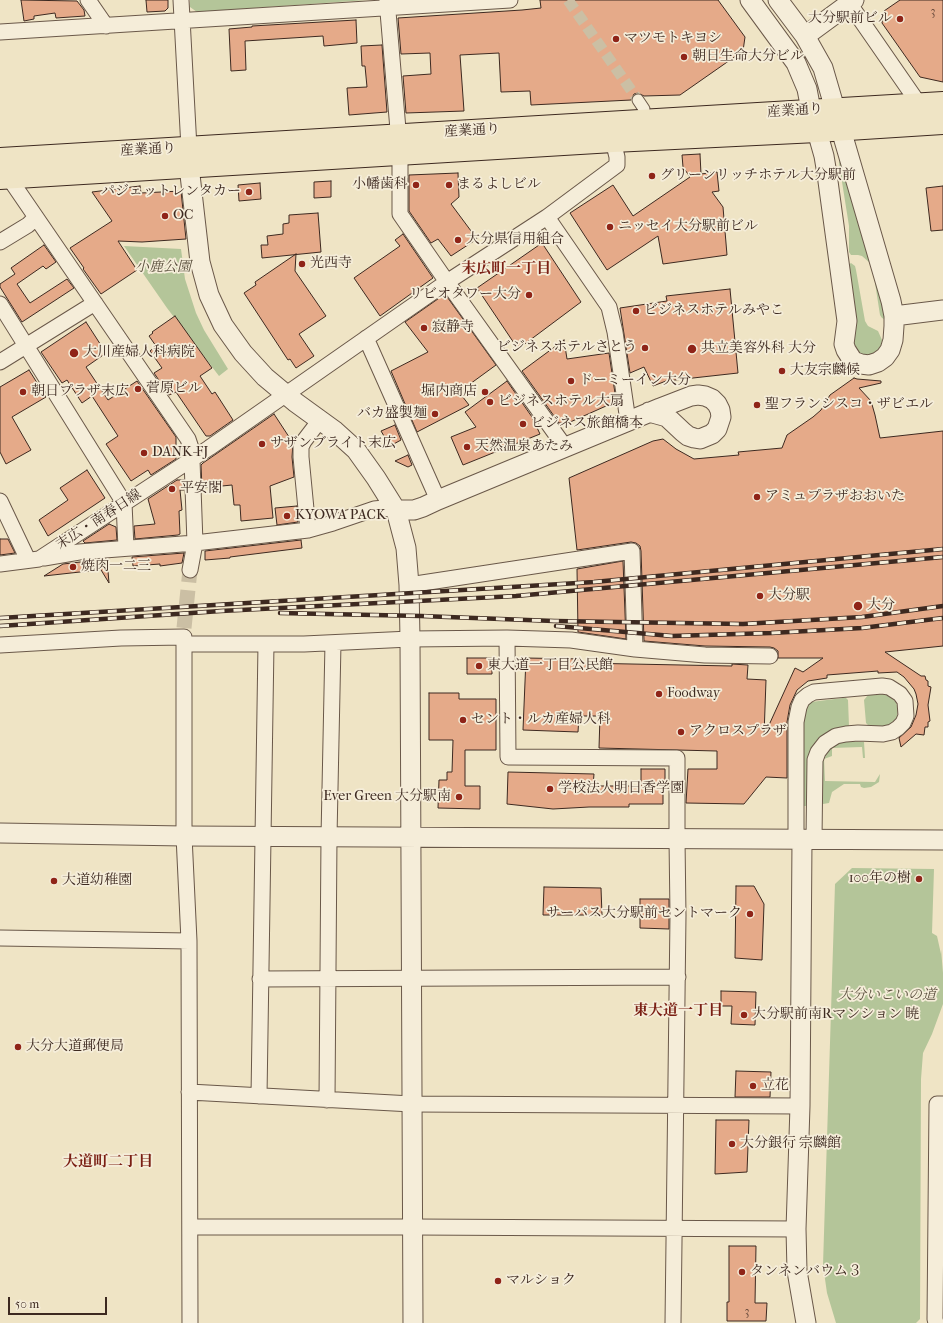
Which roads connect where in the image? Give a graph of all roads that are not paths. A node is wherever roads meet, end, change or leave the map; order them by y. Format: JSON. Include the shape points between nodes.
{"nodes":[{"id":1,"x":88,"y":0,"type":"edge"},
{"id":2,"x":181,"y":0,"type":"edge"},
{"id":3,"x":510,"y":0,"type":"edge"},
{"id":4,"x":750,"y":0,"type":"edge"},
{"id":5,"x":778,"y":0,"type":"edge"},
{"id":6,"x":851,"y":2,"type":"edge"},
{"id":7,"x":387,"y":4,"type":"edge"},
{"id":8,"x":181,"y":21,"type":"junction"},
{"id":9,"x":106,"y":26,"type":"junction"},
{"id":10,"x":0,"y":32,"type":"edge"},
{"id":11,"x":804,"y":36,"type":"junction"},
{"id":12,"x":943,"y":103,"type":"edge"},
{"id":13,"x":919,"y":104,"type":"junction"},
{"id":14,"x":835,"y":109,"type":"junction"},
{"id":15,"x":811,"y":110,"type":"junction"},
{"id":16,"x":943,"y":123,"type":"edge"},
{"id":17,"x":841,"y":130,"type":"junction"},
{"id":18,"x":818,"y":131,"type":"junction"},
{"id":19,"x":613,"y":141,"type":"junction"},
{"id":20,"x":399,"y":145,"type":"junction"},
{"id":21,"x":189,"y":157,"type":"junction"},
{"id":22,"x":2,"y":170,"type":"edge"},
{"id":23,"x":36,"y":217,"type":"junction"},
{"id":24,"x":547,"y":217,"type":"junction"},
{"id":25,"x":0,"y":242,"type":"edge"},
{"id":26,"x":447,"y":282,"type":"junction"},
{"id":27,"x":95,"y":303,"type":"junction"},
{"id":28,"x":0,"y":304,"type":"edge"},
{"id":29,"x":943,"y":310,"type":"edge"},
{"id":30,"x":894,"y":316,"type":"junction"},
{"id":31,"x":366,"y":338,"type":"junction"},
{"id":32,"x":26,"y":346,"type":"junction"},
{"id":33,"x":0,"y":362,"type":"edge"},
{"id":34,"x":286,"y":395,"type":"junction"},
{"id":35,"x":650,"y":412,"type":"dead end"},
{"id":36,"x":320,"y":420,"type":"junction"},
{"id":37,"x":628,"y":421,"type":"junction"},
{"id":38,"x":565,"y":447,"type":"junction"},
{"id":39,"x":192,"y":460,"type":"junction"},
{"id":40,"x":438,"y":500,"type":"junction"},
{"id":41,"x":0,"y":501,"type":"edge"},
{"id":42,"x":124,"y":503,"type":"junction"},
{"id":43,"x":396,"y":510,"type":"junction"},
{"id":44,"x":308,"y":530,"type":"junction"},
{"id":45,"x":195,"y":543,"type":"junction"},
{"id":46,"x":126,"y":548,"type":"junction"},
{"id":47,"x":34,"y":560,"type":"junction"},
{"id":48,"x":0,"y":564,"type":"edge"},
{"id":49,"x":190,"y":570,"type":"tunnel mouth"},
{"id":50,"x":409,"y":585,"type":"junction"},
{"id":51,"x":184,"y":636,"type":"junction"},
{"id":52,"x":507,"y":638,"type":"junction"},
{"id":53,"x":410,"y":639,"type":"junction"},
{"id":54,"x":333,"y":643,"type":"junction"},
{"id":55,"x":266,"y":644,"type":"junction"},
{"id":56,"x":0,"y":645,"type":"edge"},
{"id":57,"x":635,"y":649,"type":"junction"},
{"id":58,"x":770,"y":656,"type":"dead end"},
{"id":59,"x":0,"y":832,"type":"edge"},
{"id":60,"x":184,"y":836,"type":"junction"},
{"id":61,"x":263,"y":837,"type":"junction"},
{"id":62,"x":329,"y":837,"type":"junction"},
{"id":63,"x":411,"y":837,"type":"junction"},
{"id":64,"x":677,"y":839,"type":"junction"},
{"id":65,"x":804,"y":840,"type":"junction"},
{"id":66,"x":943,"y":840,"type":"edge"},
{"id":67,"x":0,"y":938,"type":"edge"},
{"id":68,"x":189,"y":941,"type":"junction"},
{"id":69,"x":678,"y":977,"type":"junction"},
{"id":70,"x":329,"y":978,"type":"junction"},
{"id":71,"x":260,"y":979,"type":"junction"},
{"id":72,"x":412,"y":979,"type":"junction"},
{"id":73,"x":189,"y":1092,"type":"junction"},
{"id":74,"x":259,"y":1096,"type":"junction"},
{"id":75,"x":327,"y":1100,"type":"junction"},
{"id":76,"x":412,"y":1104,"type":"junction"},
{"id":77,"x":943,"y":1104,"type":"edge"},
{"id":78,"x":676,"y":1106,"type":"junction"},
{"id":79,"x":800,"y":1106,"type":"junction"},
{"id":80,"x":190,"y":1227,"type":"junction"},
{"id":81,"x":413,"y":1227,"type":"junction"},
{"id":82,"x":939,"y":1228,"type":"edge"},
{"id":83,"x":675,"y":1229,"type":"junction"},
{"id":84,"x":796,"y":1229,"type":"junction"},
{"id":85,"x":190,"y":1323,"type":"edge"},
{"id":86,"x":413,"y":1323,"type":"edge"},
{"id":87,"x":674,"y":1323,"type":"edge"},
{"id":88,"x":806,"y":1323,"type":"edge"},
{"id":89,"x":936,"y":1323,"type":"edge"}],
"edges":[{"from":1,"to":9,"type":"street"},
{"from":2,"to":8,"type":"street"},
{"from":3,"to":7,"type":"street"},
{"from":4,"to":15,"type":"street","via":[[796,63],[807,89]]},
{"from":5,"to":11,"type":"street"},
{"from":6,"to":11,"type":"street"},
{"from":6,"to":13,"type":"street"},
{"from":7,"to":8,"type":"street"},
{"from":7,"to":20,"type":"street"},
{"from":8,"to":9,"type":"street"},
{"from":8,"to":21,"type":"street"},
{"from":9,"to":10,"type":"street"},
{"from":11,"to":14,"type":"street","via":[[823,68]]},
{"from":12,"to":13,"type":"highway","name":"産業通り"},
{"from":13,"to":14,"type":"highway","name":"産業通り"},
{"from":14,"to":15,"type":"highway","name":"産業通り"},
{"from":14,"to":17,"type":"street"},
{"from":15,"to":18,"type":"street"},
{"from":15,"to":20,"type":"highway","name":"産業通り"},
{"from":16,"to":17,"type":"highway","name":"産業通り"},
{"from":17,"to":18,"type":"highway","name":"産業通り"},
{"from":17,"to":30,"type":"street"},
{"from":18,"to":19,"type":"highway","name":"産業通り"},
{"from":18,"to":30,"type":"street","via":[[840,260],[847,321],[844,344],[848,356],[853,361],[869,365],[885,357],[893,340]]},
{"from":19,"to":20,"type":"highway","name":"産業通り"},
{"from":19,"to":24,"type":"street","name":"末広・南春日線","via":[[617,164]]},
{"from":20,"to":21,"type":"highway","name":"産業通り"},
{"from":20,"to":26,"type":"street","via":[[400,214]]},
{"from":21,"to":22,"type":"highway","name":"産業通り"},
{"from":21,"to":34,"type":"street","via":[[200,262],[209,295],[233,339],[250,361]]},
{"from":22,"to":23,"type":"street"},
{"from":23,"to":25,"type":"street","via":[[28,225]]},
{"from":23,"to":27,"type":"street"},
{"from":24,"to":26,"type":"street","name":"末広・南春日線"},
{"from":24,"to":37,"type":"street","via":[[609,307]]},
{"from":26,"to":31,"type":"street","name":"末広・南春日線"},
{"from":26,"to":38,"type":"street"},
{"from":27,"to":32,"type":"street"},
{"from":27,"to":39,"type":"street","via":[[185,432]]},
{"from":28,"to":32,"type":"street"},
{"from":29,"to":30,"type":"street"},
{"from":31,"to":34,"type":"street","name":"末広・南春日線"},
{"from":31,"to":40,"type":"street"},
{"from":32,"to":33,"type":"street"},
{"from":32,"to":42,"type":"street"},
{"from":34,"to":36,"type":"street"},
{"from":34,"to":39,"type":"street","name":"末広・南春日線"},
{"from":35,"to":37,"type":"street"},
{"from":36,"to":43,"type":"street","via":[[356,450]]},
{"from":36,"to":44,"type":"street","via":[[304,441],[300,457]]},
{"from":37,"to":38,"type":"street"},
{"from":38,"to":40,"type":"street"},
{"from":39,"to":42,"type":"street","name":"末広・南春日線"},
{"from":39,"to":45,"type":"street"},
{"from":40,"to":43,"type":"street","via":[[414,510]]},
{"from":41,"to":47,"type":"street"},
{"from":42,"to":46,"type":"street"},
{"from":42,"to":47,"type":"street","name":"末広・南春日線"},
{"from":43,"to":44,"type":"street","via":[[374,509]]},
{"from":43,"to":50,"type":"street","via":[[406,548]]},
{"from":44,"to":45,"type":"street"},
{"from":45,"to":46,"type":"street"},
{"from":45,"to":49,"type":"street"},
{"from":46,"to":47,"type":"street","via":[[79,552]]},
{"from":47,"to":48,"type":"street","name":"末広・南春日線"},
{"from":50,"to":53,"type":"street"},
{"from":50,"to":57,"type":"street","via":[[632,551]]},
{"from":51,"to":55,"type":"street"},
{"from":51,"to":56,"type":"street"},
{"from":51,"to":60,"type":"street"},
{"from":52,"to":53,"type":"street"},
{"from":52,"to":57,"type":"street","via":[[571,640]]},
{"from":52,"to":64,"type":"street","via":[[508,757],[677,758]]},
{"from":53,"to":54,"type":"street"},
{"from":53,"to":63,"type":"street"},
{"from":54,"to":55,"type":"street"},
{"from":54,"to":62,"type":"street"},
{"from":55,"to":61,"type":"street"},
{"from":57,"to":58,"type":"street","via":[[705,655]]},
{"from":59,"to":60,"type":"street"},
{"from":60,"to":61,"type":"street"},
{"from":60,"to":68,"type":"street"},
{"from":61,"to":62,"type":"street"},
{"from":61,"to":71,"type":"street"},
{"from":62,"to":63,"type":"street"},
{"from":62,"to":70,"type":"street"},
{"from":63,"to":64,"type":"street"},
{"from":63,"to":72,"type":"street"},
{"from":64,"to":65,"type":"street"},
{"from":64,"to":69,"type":"street"},
{"from":65,"to":65,"type":"street","via":[[796,722],[802,700],[814,692],[889,687],[900,694],[904,701],[906,716],[898,728],[883,734],[852,733],[836,736],[818,752]]},
{"from":65,"to":66,"type":"street"},
{"from":65,"to":79,"type":"street"},
{"from":67,"to":68,"type":"street"},
{"from":68,"to":73,"type":"street"},
{"from":69,"to":72,"type":"street"},
{"from":69,"to":78,"type":"street"},
{"from":70,"to":71,"type":"street"},
{"from":70,"to":72,"type":"street"},
{"from":70,"to":75,"type":"street"},
{"from":71,"to":74,"type":"street"},
{"from":72,"to":76,"type":"street"},
{"from":73,"to":74,"type":"street"},
{"from":73,"to":80,"type":"street"},
{"from":74,"to":75,"type":"street"},
{"from":75,"to":76,"type":"street"},
{"from":76,"to":78,"type":"street"},
{"from":76,"to":81,"type":"street"},
{"from":77,"to":82,"type":"street","via":[[938,1104]]},
{"from":78,"to":79,"type":"street"},
{"from":78,"to":83,"type":"street"},
{"from":79,"to":84,"type":"street"},
{"from":80,"to":81,"type":"street"},
{"from":80,"to":85,"type":"street"},
{"from":81,"to":83,"type":"street"},
{"from":81,"to":86,"type":"street"},
{"from":82,"to":89,"type":"street"},
{"from":83,"to":84,"type":"street"},
{"from":83,"to":87,"type":"street"},
{"from":84,"to":88,"type":"street","via":[[797,1271]]}]}
